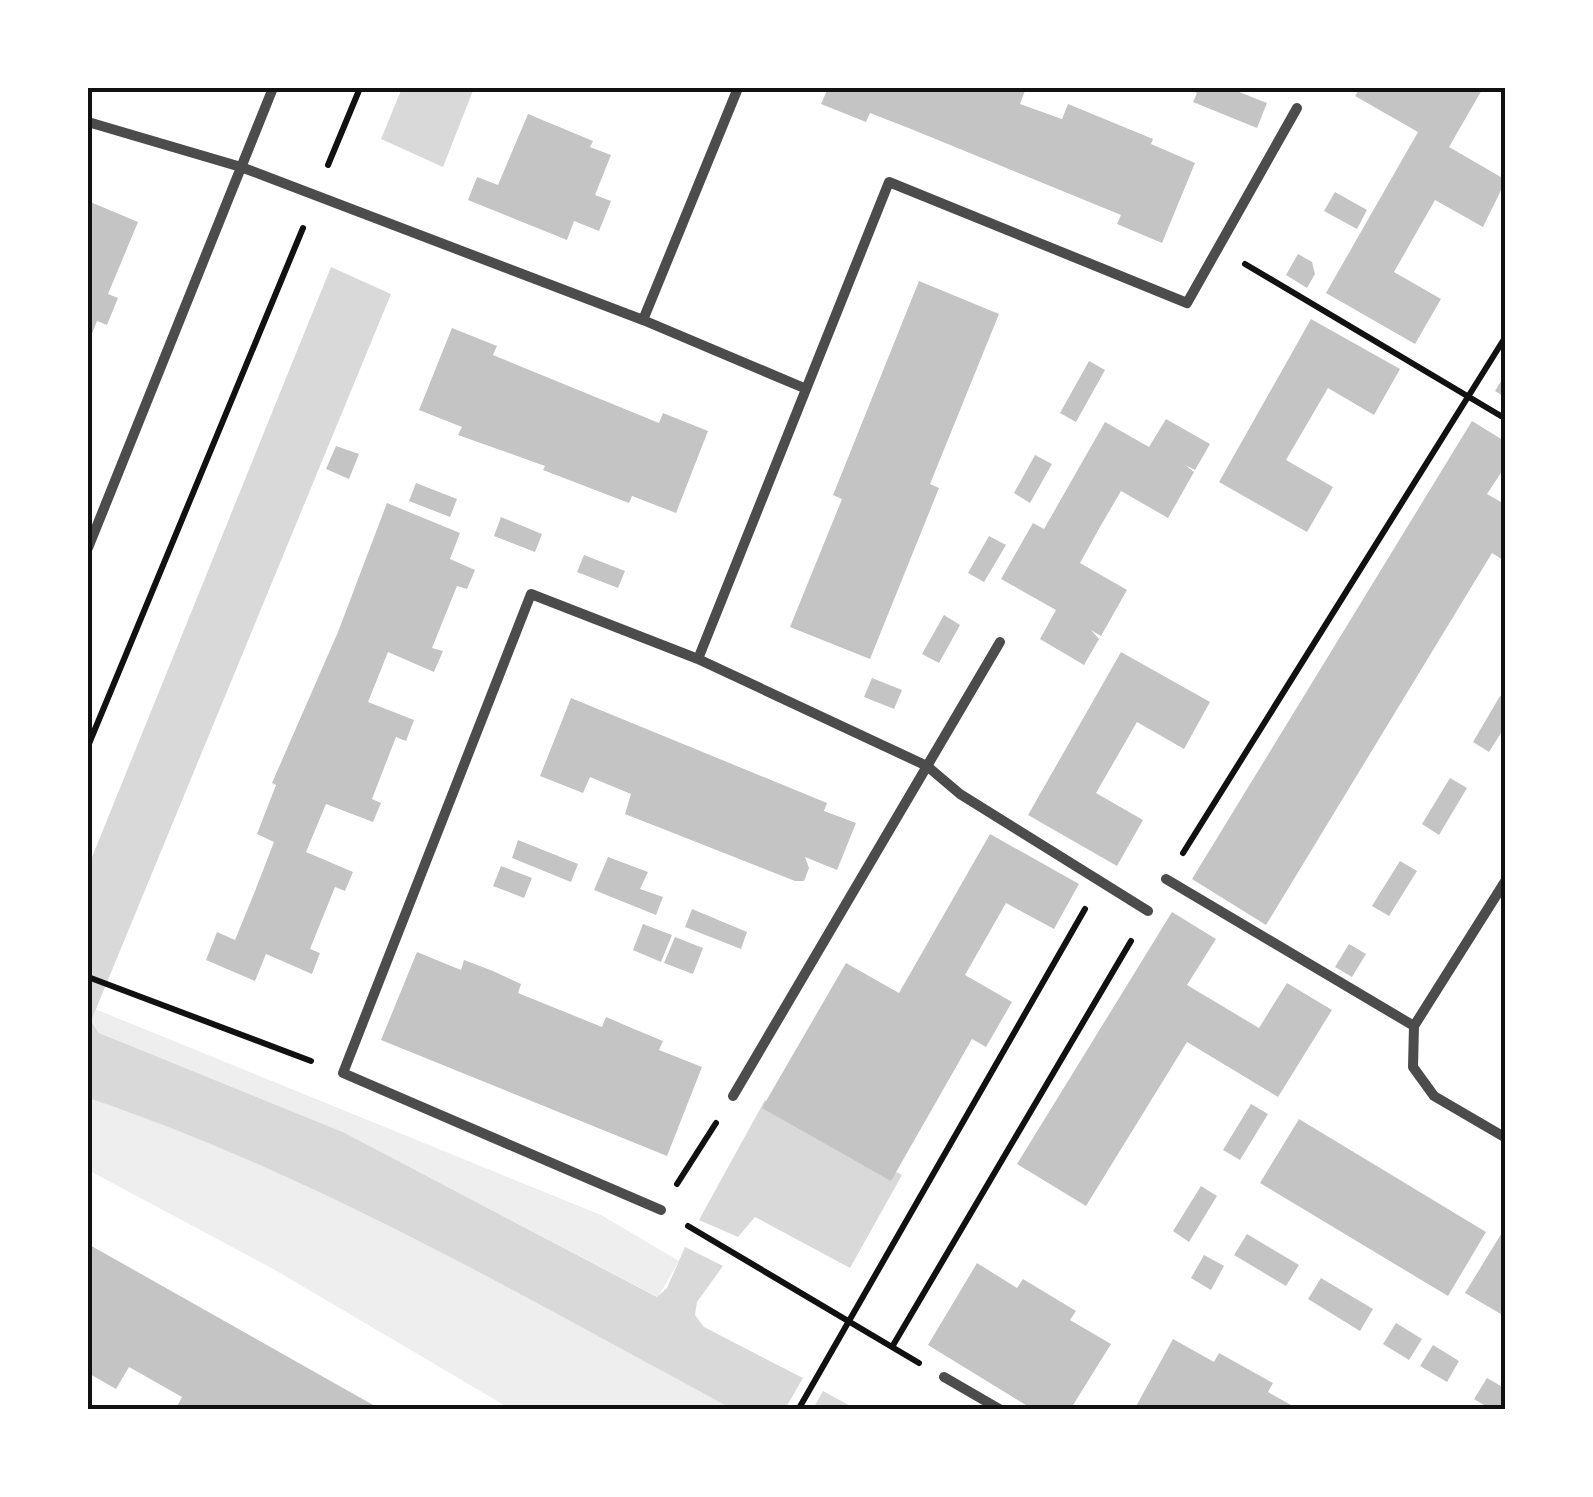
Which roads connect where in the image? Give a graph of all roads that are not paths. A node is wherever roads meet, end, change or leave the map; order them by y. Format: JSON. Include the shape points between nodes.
{"nodes":[{"id":1,"x":273,"y":88,"type":"edge"},
{"id":2,"x":738,"y":88,"type":"edge"},
{"id":3,"x":1297,"y":108,"type":"dead end"},
{"id":4,"x":88,"y":122,"type":"edge"},
{"id":5,"x":241,"y":168,"type":"junction"},
{"id":6,"x":643,"y":320,"type":"junction"},
{"id":7,"x":804,"y":388,"type":"junction"},
{"id":8,"x":88,"y":548,"type":"edge"},
{"id":9,"x":1000,"y":642,"type":"dead end"},
{"id":10,"x":698,"y":659,"type":"junction"},
{"id":11,"x":927,"y":766,"type":"junction"},
{"id":12,"x":1166,"y":879,"type":"road end"},
{"id":13,"x":1506,"y":880,"type":"edge"},
{"id":14,"x":1148,"y":912,"type":"road end"},
{"id":15,"x":1414,"y":1026,"type":"junction"},
{"id":16,"x":733,"y":1096,"type":"road end"},
{"id":17,"x":1506,"y":1138,"type":"edge"},
{"id":18,"x":661,"y":1210,"type":"road end"},
{"id":19,"x":944,"y":1377,"type":"road end"},
{"id":20,"x":1001,"y":1410,"type":"edge"}],
"edges":[{"from":1,"to":5,"type":"street"},
{"from":2,"to":6,"type":"street"},
{"from":3,"to":7,"type":"street","via":[[1187,303],[889,182]]},
{"from":4,"to":5,"type":"street"},
{"from":5,"to":6,"type":"street"},
{"from":5,"to":8,"type":"street"},
{"from":6,"to":7,"type":"street"},
{"from":7,"to":10,"type":"street"},
{"from":9,"to":11,"type":"street"},
{"from":10,"to":11,"type":"street"},
{"from":10,"to":18,"type":"street","via":[[531,594],[343,1072]]},
{"from":11,"to":14,"type":"street","via":[[960,794]]},
{"from":11,"to":16,"type":"street"},
{"from":12,"to":15,"type":"street"},
{"from":13,"to":15,"type":"street"},
{"from":15,"to":17,"type":"street","via":[[1414,1066],[1434,1096]]},
{"from":19,"to":20,"type":"street"}]}
